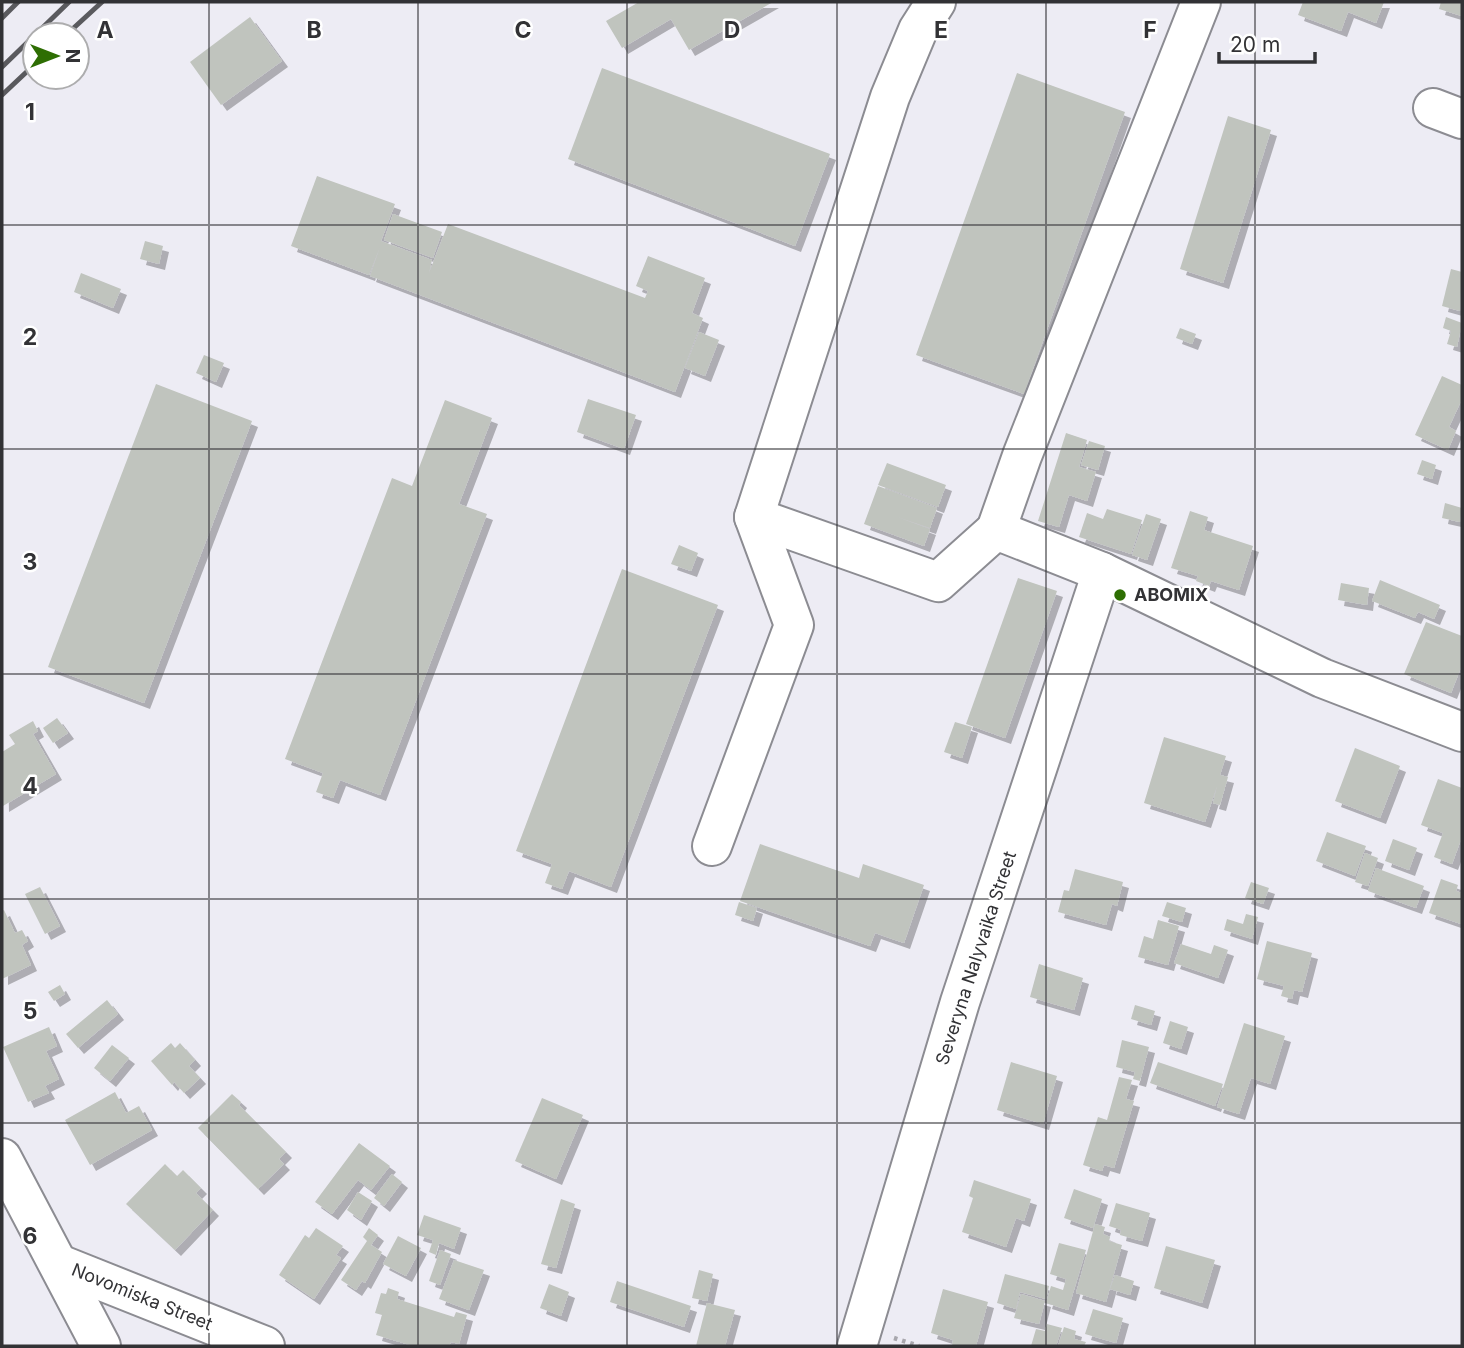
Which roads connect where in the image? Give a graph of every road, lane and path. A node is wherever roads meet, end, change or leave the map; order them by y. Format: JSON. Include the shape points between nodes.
{"nodes":[{"id":1,"x":936,"y":2,"type":"edge"},
{"id":2,"x":1201,"y":2,"type":"edge"},
{"id":3,"x":754,"y":517,"type":"junction"},
{"id":4,"x":996,"y":530,"type":"junction"},
{"id":5,"x":1102,"y":572,"type":"junction"},
{"id":6,"x":1462,"y":732,"type":"edge"},
{"id":7,"x":712,"y":846,"type":"dead end"},
{"id":8,"x":2,"y":1157,"type":"edge"},
{"id":9,"x":59,"y":1264,"type":"junction"},
{"id":10,"x":101,"y":1346,"type":"edge"},
{"id":11,"x":265,"y":1346,"type":"edge"},
{"id":12,"x":857,"y":1346,"type":"edge"}],
"edges":[{"from":1,"to":3,"type":"street","via":[[918,30],[890,97]]},
{"from":2,"to":4,"type":"street"},
{"from":3,"to":4,"type":"street","via":[[938,582]]},
{"from":3,"to":7,"type":"street","via":[[794,625]]},
{"from":4,"to":5,"type":"street"},
{"from":5,"to":6,"type":"street","via":[[1322,678]]},
{"from":5,"to":12,"type":"street","name":"Severyna Nalyvaika Street","via":[[960,1002]]},
{"from":8,"to":9,"type":"street"},
{"from":9,"to":10,"type":"street"},
{"from":9,"to":11,"type":"street","name":"Novomiska Street"}]}
